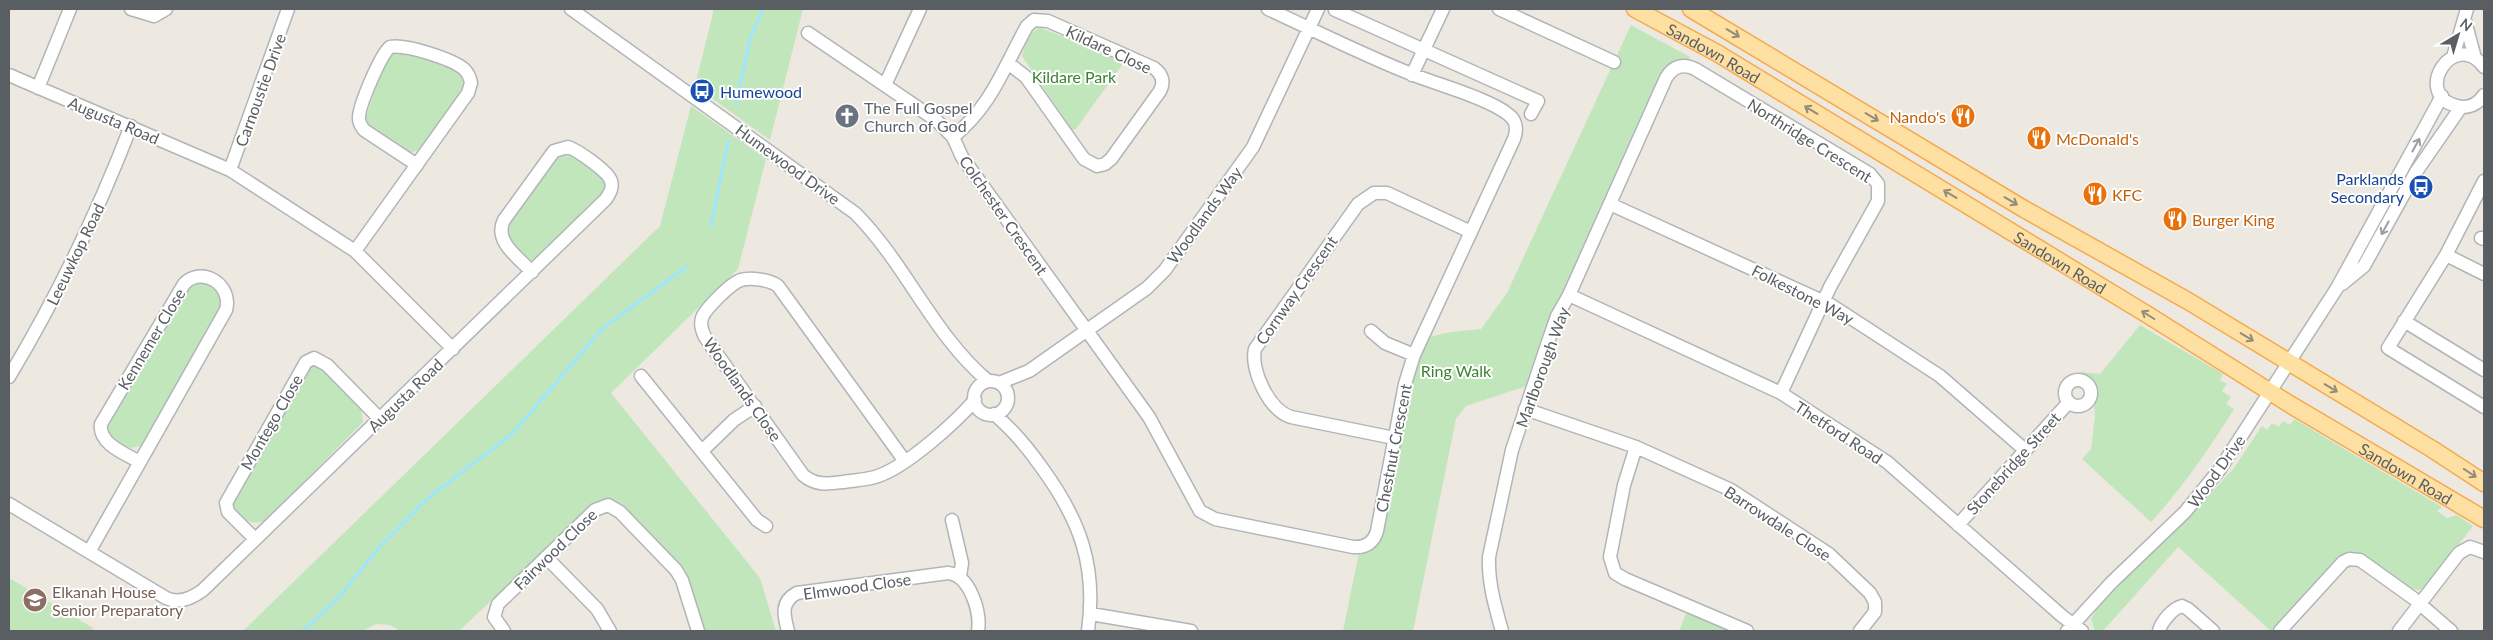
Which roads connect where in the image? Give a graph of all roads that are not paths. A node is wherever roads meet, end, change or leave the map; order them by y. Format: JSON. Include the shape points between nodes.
{"nodes":[{"id":1,"x":70,"y":9,"type":"edge"},
{"id":2,"x":131,"y":9,"type":"edge"},
{"id":3,"x":166,"y":9,"type":"edge"},
{"id":4,"x":288,"y":9,"type":"edge"},
{"id":5,"x":571,"y":9,"type":"edge"},
{"id":6,"x":920,"y":9,"type":"edge"},
{"id":7,"x":1268,"y":9,"type":"edge"},
{"id":8,"x":1318,"y":9,"type":"edge"},
{"id":9,"x":1443,"y":9,"type":"edge"},
{"id":10,"x":1499,"y":9,"type":"edge"},
{"id":11,"x":1635,"y":9,"type":"edge"},
{"id":12,"x":1691,"y":9,"type":"edge"},
{"id":13,"x":1335,"y":10,"type":"dead end"},
{"id":14,"x":2466,"y":15,"type":"edge"},
{"id":15,"x":1309,"y":27,"type":"junction"},
{"id":16,"x":808,"y":34,"type":"dead end"},
{"id":17,"x":1424,"y":50,"type":"junction"},
{"id":18,"x":2453,"y":57,"type":"junction"},
{"id":19,"x":1614,"y":62,"type":"dead end"},
{"id":20,"x":2480,"y":62,"type":"edge"},
{"id":21,"x":1008,"y":64,"type":"junction"},
{"id":22,"x":1679,"y":66,"type":"joint"},
{"id":23,"x":9,"y":75,"type":"edge"},
{"id":24,"x":1412,"y":75,"type":"junction"},
{"id":25,"x":886,"y":85,"type":"junction"},
{"id":26,"x":38,"y":88,"type":"junction"},
{"id":27,"x":2442,"y":96,"type":"junction"},
{"id":28,"x":2481,"y":101,"type":"edge"},
{"id":29,"x":2461,"y":107,"type":"junction"},
{"id":30,"x":1531,"y":114,"type":"dead end"},
{"id":31,"x":131,"y":126,"type":"junction"},
{"id":32,"x":952,"y":136,"type":"junction"},
{"id":33,"x":417,"y":165,"type":"junction"},
{"id":34,"x":230,"y":170,"type":"junction"},
{"id":35,"x":2484,"y":181,"type":"edge"},
{"id":36,"x":1610,"y":204,"type":"junction"},
{"id":37,"x":1471,"y":232,"type":"junction"},
{"id":38,"x":356,"y":252,"type":"junction"},
{"id":39,"x":2446,"y":255,"type":"junction"},
{"id":40,"x":532,"y":272,"type":"junction"},
{"id":41,"x":2484,"y":274,"type":"edge"},
{"id":42,"x":2337,"y":288,"type":"junction"},
{"id":43,"x":1569,"y":295,"type":"junction"},
{"id":44,"x":1824,"y":301,"type":"junction"},
{"id":45,"x":2404,"y":321,"type":"junction"},
{"id":46,"x":1087,"y":330,"type":"junction"},
{"id":47,"x":1371,"y":331,"type":"dead end"},
{"id":48,"x":452,"y":349,"type":"junction"},
{"id":49,"x":1414,"y":356,"type":"junction"},
{"id":50,"x":964,"y":359,"type":"junction"},
{"id":51,"x":2290,"y":362,"type":"junction"},
{"id":52,"x":2484,"y":370,"type":"edge"},
{"id":53,"x":1029,"y":371,"type":"junction"},
{"id":54,"x":642,"y":376,"type":"dead end"},
{"id":55,"x":9,"y":377,"type":"edge"},
{"id":56,"x":994,"y":382,"type":"junction"},
{"id":57,"x":2270,"y":392,"type":"junction"},
{"id":58,"x":1780,"y":393,"type":"junction"},
{"id":59,"x":976,"y":395,"type":"junction"},
{"id":60,"x":1007,"y":401,"type":"junction"},
{"id":61,"x":2069,"y":402,"type":"dead end"},
{"id":62,"x":754,"y":406,"type":"junction"},
{"id":63,"x":2484,"y":407,"type":"edge"},
{"id":64,"x":1525,"y":409,"type":"junction"},
{"id":65,"x":989,"y":414,"type":"junction"},
{"id":66,"x":380,"y":419,"type":"junction"},
{"id":67,"x":945,"y":431,"type":"junction"},
{"id":68,"x":1394,"y":438,"type":"junction"},
{"id":69,"x":1024,"y":444,"type":"junction"},
{"id":70,"x":1636,"y":447,"type":"junction"},
{"id":71,"x":2025,"y":450,"type":"junction"},
{"id":72,"x":702,"y":451,"type":"junction"},
{"id":73,"x":904,"y":460,"type":"junction"},
{"id":74,"x":140,"y":462,"type":"junction"},
{"id":75,"x":2484,"y":483,"type":"edge"},
{"id":76,"x":9,"y":504,"type":"edge"},
{"id":77,"x":2484,"y":519,"type":"edge"},
{"id":78,"x":952,"y":520,"type":"dead end"},
{"id":79,"x":1958,"y":525,"type":"junction"},
{"id":80,"x":766,"y":526,"type":"dead end"},
{"id":81,"x":255,"y":539,"type":"junction"},
{"id":82,"x":89,"y":552,"type":"junction"},
{"id":83,"x":2484,"y":552,"type":"edge"},
{"id":84,"x":546,"y":557,"type":"junction"},
{"id":85,"x":960,"y":576,"type":"junction"},
{"id":86,"x":2420,"y":604,"type":"junction"},
{"id":87,"x":1091,"y":614,"type":"junction"},
{"id":88,"x":2074,"y":629,"type":"edge"},
{"id":89,"x":504,"y":631,"type":"edge"},
{"id":90,"x":610,"y":631,"type":"edge"},
{"id":91,"x":698,"y":631,"type":"edge"},
{"id":92,"x":788,"y":631,"type":"edge"},
{"id":93,"x":978,"y":631,"type":"edge"},
{"id":94,"x":1088,"y":631,"type":"edge"},
{"id":95,"x":1191,"y":631,"type":"edge"},
{"id":96,"x":1502,"y":631,"type":"edge"},
{"id":97,"x":1747,"y":631,"type":"edge"},
{"id":98,"x":1860,"y":631,"type":"edge"},
{"id":99,"x":2159,"y":631,"type":"edge"},
{"id":100,"x":2213,"y":631,"type":"edge"},
{"id":101,"x":2280,"y":631,"type":"edge"},
{"id":102,"x":2399,"y":631,"type":"edge"},
{"id":103,"x":2450,"y":631,"type":"edge"}],
"edges":[{"from":1,"to":26,"type":"street"},
{"from":2,"to":3,"type":"street","via":[[154,16]]},
{"from":4,"to":34,"type":"street","name":"Carnoustie Drive"},
{"from":5,"to":50,"type":"street","name":"Humewood Drive","via":[[855,213],[881,243]]},
{"from":6,"to":25,"type":"street"},
{"from":7,"to":15,"type":"street"},
{"from":8,"to":15,"type":"street","name":"Woodlands Way"},
{"from":9,"to":17,"type":"street"},
{"from":10,"to":19,"type":"street"},
{"from":57,"to":11,"type":"main road","name":"Sandown Road","one_way":true,"via":[[1717,53]]},
{"from":12,"to":51,"type":"main road","name":"Sandown Road","one_way":true,"via":[[2024,209]]},
{"from":13,"to":17,"type":"street"},
{"from":14,"to":18,"type":"street"},
{"from":14,"to":20,"type":"street"},
{"from":15,"to":24,"type":"street","name":"Chestnut Crescent"},
{"from":15,"to":46,"type":"street","name":"Woodlands Way","via":[[1254,147],[1165,270],[1147,288]]},
{"from":16,"to":25,"type":"street","name":"Colchester Crescent"},
{"from":17,"to":24,"type":"street"},
{"from":17,"to":30,"type":"street","via":[[1538,101]]},
{"from":18,"to":20,"type":"street","via":[[2465,55]]},
{"from":18,"to":27,"type":"street","via":[[2444,63],[2438,74],[2437,86]]},
{"from":21,"to":21,"type":"street","name":"Kildare Close","via":[[1026,26],[1034,20],[1043,19],[1154,68],[1162,75],[1162,84],[1111,158],[1098,166],[1084,159],[1026,77]]},
{"from":21,"to":32,"type":"street","name":"Kildare Close","via":[[986,102],[966,126]]},
{"from":22,"to":36,"type":"street","name":"Marlborough Way","via":[[1668,74]]},
{"from":22,"to":44,"type":"street","name":"Northridge Crescent","via":[[1695,69],[1876,180],[1880,189],[1878,200]]},
{"from":23,"to":26,"type":"street","name":"Augusta Road"},
{"from":24,"to":37,"type":"street","name":"Chestnut Crescent","via":[[1474,98],[1509,115],[1515,123],[1514,139]]},
{"from":25,"to":32,"type":"street","name":"Colchester Crescent","via":[[936,120]]},
{"from":26,"to":31,"type":"street","name":"Augusta Road"},
{"from":27,"to":29,"type":"street"},
{"from":42,"to":27,"type":"street","name":"Wood Drive","one_way":true},
{"from":28,"to":29,"type":"street"},
{"from":29,"to":42,"type":"street","name":"Wood Drive","one_way":true,"via":[[2416,172],[2364,266]]},
{"from":31,"to":34,"type":"street","name":"Augusta Road"},
{"from":31,"to":55,"type":"street","name":"Leeuwkop Road","via":[[83,243],[45,318]]},
{"from":32,"to":46,"type":"street","name":"Colchester Crescent","via":[[962,157]]},
{"from":33,"to":33,"type":"street","via":[[468,93],[470,76],[456,64],[412,49],[390,47],[380,60],[361,110],[360,123],[364,130]]},
{"from":33,"to":38,"type":"street"},
{"from":34,"to":38,"type":"street","name":"Augusta Road"},
{"from":35,"to":39,"type":"street"},
{"from":36,"to":43,"type":"street","name":"Marlborough Way"},
{"from":36,"to":44,"type":"street","name":"Folkestone Way"},
{"from":37,"to":49,"type":"street","name":"Chestnut Crescent"},
{"from":37,"to":68,"type":"street","name":"Cornway Crescent","via":[[1387,193],[1368,195],[1358,204],[1254,349],[1255,370],[1280,413]]},
{"from":38,"to":48,"type":"street","name":"Augusta Road"},
{"from":39,"to":41,"type":"street"},
{"from":39,"to":45,"type":"street"},
{"from":40,"to":40,"type":"street","via":[[610,192],[611,182],[606,173],[568,147],[554,151],[501,225],[501,239]]},
{"from":40,"to":48,"type":"street"},
{"from":42,"to":51,"type":"street","name":"Wood Drive"},
{"from":43,"to":58,"type":"street","name":"Thetford Road"},
{"from":43,"to":64,"type":"street","name":"Marlborough Way","via":[[1557,316]]},
{"from":44,"to":58,"type":"street"},
{"from":44,"to":71,"type":"street","name":"Folkestone Way","via":[[1940,376]]},
{"from":45,"to":52,"type":"street"},
{"from":45,"to":63,"type":"street","via":[[2389,346],[2390,350]]},
{"from":46,"to":53,"type":"street","name":"Woodlands Way"},
{"from":46,"to":68,"type":"street","name":"Chestnut Crescent","via":[[1149,417],[1196,506],[1210,518],[1353,547],[1367,545],[1377,531]]},
{"from":47,"to":49,"type":"street","via":[[1385,343]]},
{"from":48,"to":66,"type":"street","name":"Augusta Road"},
{"from":49,"to":68,"type":"street","name":"Chestnut Crescent"},
{"from":50,"to":56,"type":"street","name":"Humewood Drive"},
{"from":50,"to":59,"type":"street","name":"Humewood Drive"},
{"from":51,"to":57,"type":"street","name":"Wood Drive"},
{"from":51,"to":75,"type":"main road","name":"Sandown Road","one_way":true},
{"from":53,"to":56,"type":"street","name":"Woodlands Way"},
{"from":53,"to":60,"type":"street","name":"Woodlands Way"},
{"from":54,"to":72,"type":"street"},
{"from":56,"to":59,"type":"street","name":"Woodlands Way"},
{"from":56,"to":60,"type":"street","name":"Humewood Drive","via":[[1006,389]]},
{"from":57,"to":77,"type":"main road","name":"Sandown Road"},
{"from":57,"to":88,"type":"street","name":"Wood Drive","via":[[2200,496],[2111,583]]},
{"from":58,"to":79,"type":"street","name":"Thetford Road","via":[[1887,462]]},
{"from":59,"to":65,"type":"street","name":"Humewood Drive"},
{"from":59,"to":67,"type":"street","name":"Woodlands Close"},
{"from":60,"to":65,"type":"street","name":"Woodlands Way"},
{"from":60,"to":69,"type":"street"},
{"from":61,"to":71,"type":"street","name":"Stonebridge Street"},
{"from":62,"to":72,"type":"street","via":[[734,420]]},
{"from":62,"to":73,"type":"street","name":"Woodlands Close","via":[[803,475],[814,482],[825,484],[870,478]]},
{"from":62,"to":73,"type":"street","name":"Woodlands Close","via":[[701,327],[706,310],[733,284],[744,280],[768,281],[782,290]]},
{"from":64,"to":70,"type":"street","name":"Barrowdale Close"},
{"from":64,"to":96,"type":"street","name":"Marlborough Way","via":[[1512,450],[1489,556],[1490,584]]},
{"from":65,"to":67,"type":"street","name":"Woodlands Close"},
{"from":65,"to":69,"type":"street"},
{"from":66,"to":81,"type":"street","name":"Augusta Road"},
{"from":66,"to":81,"type":"street","name":"Montego Close","via":[[327,365],[314,358],[306,362],[226,503],[228,512]]},
{"from":67,"to":73,"type":"street","name":"Woodlands Close"},
{"from":69,"to":87,"type":"street","via":[[1062,498],[1079,529],[1090,569]]},
{"from":70,"to":97,"type":"street","via":[[1624,485],[1610,557],[1612,568],[1625,579]]},
{"from":70,"to":98,"type":"street","name":"Barrowdale Close","via":[[1731,490],[1828,554],[1870,593],[1875,602],[1873,616]]},
{"from":71,"to":79,"type":"street","name":"Stonebridge Street"},
{"from":72,"to":80,"type":"street","via":[[757,520]]},
{"from":74,"to":74,"type":"street","name":"Kennemer Close","via":[[106,441],[101,433],[101,424],[184,284],[195,276],[203,276],[226,290],[226,310]]},
{"from":74,"to":82,"type":"street","name":"Kennemer Close"},
{"from":76,"to":82,"type":"street","name":"Augusta Road"},
{"from":78,"to":85,"type":"street","via":[[962,563]]},
{"from":79,"to":88,"type":"street","name":"Thetford Road"},
{"from":81,"to":82,"type":"street","name":"Augusta Road","via":[[203,590],[189,599],[176,601]]},
{"from":83,"to":86,"type":"street","via":[[2474,547],[2462,550]]},
{"from":84,"to":89,"type":"street","name":"Fairwood Close","via":[[495,608],[496,621]]},
{"from":84,"to":90,"type":"street","via":[[597,609]]},
{"from":84,"to":91,"type":"street","name":"Fairwood Close","via":[[599,507],[617,508],[680,575]]},
{"from":85,"to":92,"type":"street","name":"Elmwood Close","via":[[948,573],[797,594],[790,598],[784,610]]},
{"from":85,"to":93,"type":"street","via":[[969,588]]},
{"from":86,"to":101,"type":"street","via":[[2360,560],[2349,559]]},
{"from":86,"to":102,"type":"street"},
{"from":86,"to":103,"type":"street"},
{"from":87,"to":94,"type":"street"},
{"from":87,"to":95,"type":"street"},
{"from":99,"to":100,"type":"street","via":[[2161,624],[2182,606]]}]}
